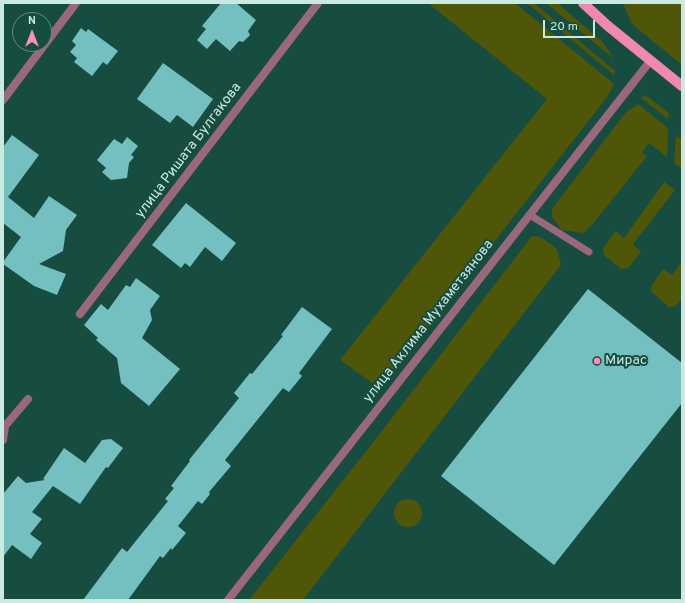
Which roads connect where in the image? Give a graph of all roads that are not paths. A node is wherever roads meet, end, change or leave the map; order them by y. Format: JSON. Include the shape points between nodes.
{"nodes":[{"id":1,"x":76,"y":3,"type":"edge"},
{"id":2,"x":318,"y":3,"type":"edge"},
{"id":3,"x":583,"y":3,"type":"edge"},
{"id":4,"x":651,"y":60,"type":"junction"},
{"id":5,"x":682,"y":86,"type":"edge"},
{"id":6,"x":3,"y":100,"type":"edge"},
{"id":7,"x":530,"y":215,"type":"junction"},
{"id":8,"x":589,"y":252,"type":"dead end"},
{"id":9,"x":80,"y":314,"type":"dead end"},
{"id":10,"x":28,"y":398,"type":"dead end"},
{"id":11,"x":3,"y":440,"type":"edge"},
{"id":12,"x":228,"y":600,"type":"edge"}],
"edges":[{"from":1,"to":6,"type":"street"},
{"from":2,"to":9,"type":"street","name":"улица Ришата Булгакова"},
{"from":3,"to":4,"type":"main road"},
{"from":4,"to":5,"type":"main road"},
{"from":4,"to":7,"type":"street","name":"улица Аклима Мухаметзянова"},
{"from":7,"to":8,"type":"lane"},
{"from":7,"to":12,"type":"street","name":"улица Аклима Мухаметзянова"},
{"from":10,"to":11,"type":"street","via":[[5,426]]}]}
